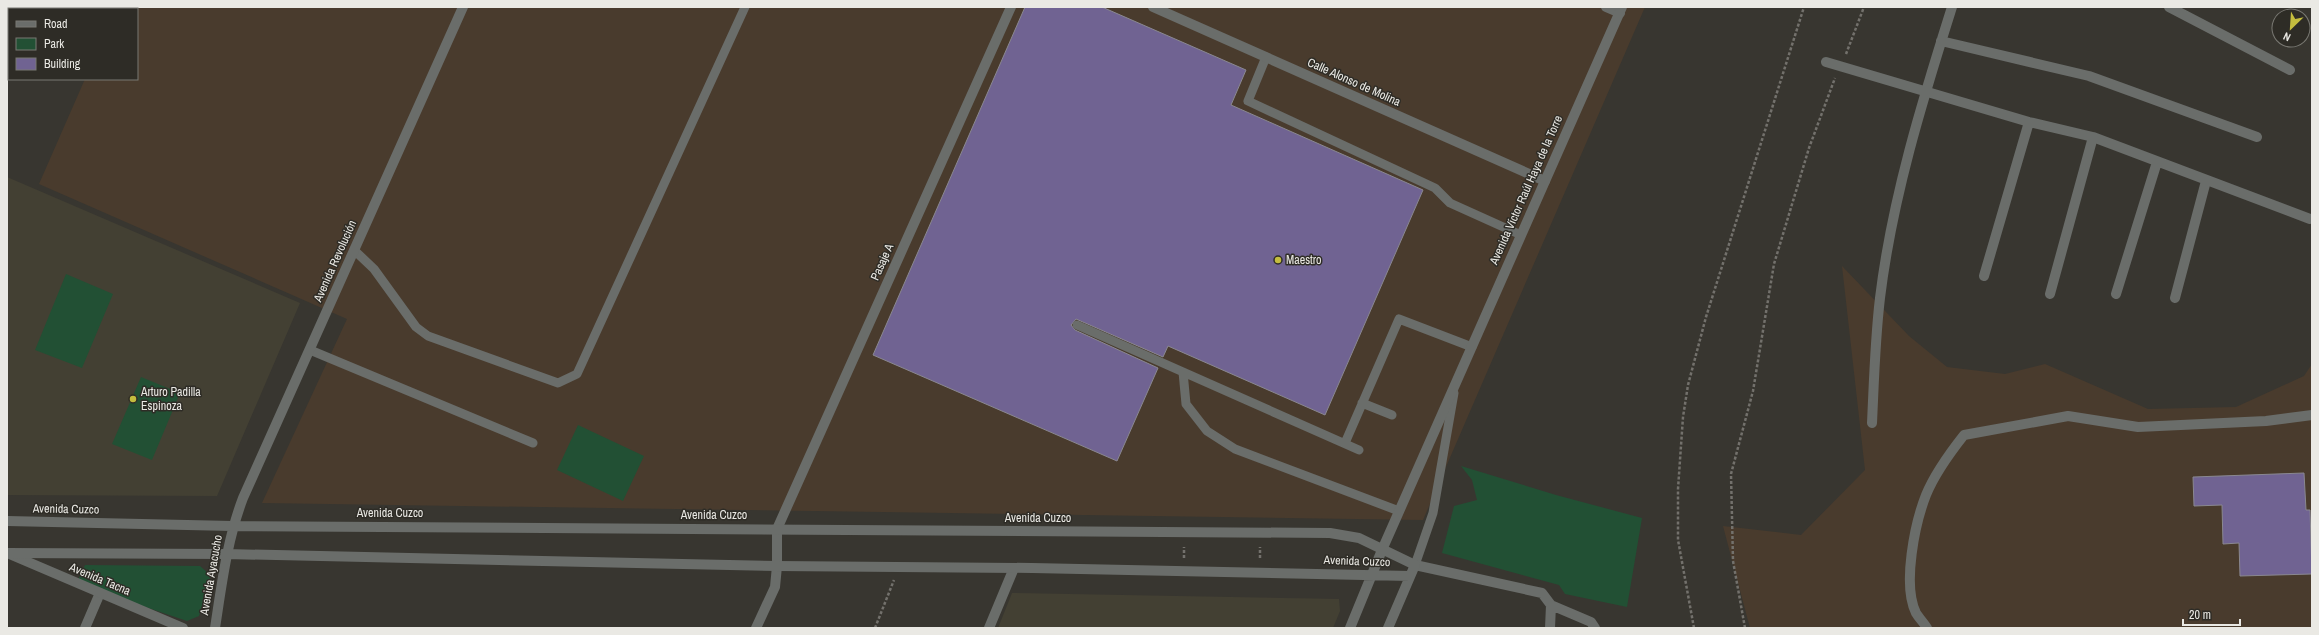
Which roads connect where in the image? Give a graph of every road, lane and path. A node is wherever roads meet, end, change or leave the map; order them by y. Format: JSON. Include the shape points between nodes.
{"nodes":[{"id":1,"x":463,"y":7,"type":"edge"},
{"id":2,"x":745,"y":7,"type":"edge"},
{"id":3,"x":1011,"y":7,"type":"edge"},
{"id":4,"x":1153,"y":7,"type":"edge"},
{"id":5,"x":1606,"y":7,"type":"edge"},
{"id":6,"x":1804,"y":7,"type":"edge"},
{"id":7,"x":1864,"y":7,"type":"edge"},
{"id":8,"x":1952,"y":7,"type":"edge"},
{"id":9,"x":2169,"y":7,"type":"edge"},
{"id":10,"x":1621,"y":10,"type":"edge"},
{"id":11,"x":1941,"y":40,"type":"junction"},
{"id":12,"x":1266,"y":57,"type":"junction"},
{"id":13,"x":1826,"y":62,"type":"dead end"},
{"id":14,"x":1840,"y":67,"type":"junction"},
{"id":15,"x":2290,"y":70,"type":"dead end"},
{"id":16,"x":1925,"y":91,"type":"junction"},
{"id":17,"x":2029,"y":122,"type":"junction"},
{"id":18,"x":2093,"y":137,"type":"junction"},
{"id":19,"x":2257,"y":137,"type":"dead end"},
{"id":20,"x":2157,"y":162,"type":"junction"},
{"id":21,"x":1545,"y":181,"type":"junction"},
{"id":22,"x":2206,"y":181,"type":"junction"},
{"id":23,"x":2310,"y":219,"type":"dead end"},
{"id":24,"x":1520,"y":235,"type":"junction"},
{"id":25,"x":354,"y":250,"type":"junction"},
{"id":26,"x":1984,"y":276,"type":"dead end"},
{"id":27,"x":2050,"y":294,"type":"dead end"},
{"id":28,"x":2116,"y":294,"type":"dead end"},
{"id":29,"x":2175,"y":298,"type":"dead end"},
{"id":30,"x":1077,"y":325,"type":"dead end"},
{"id":31,"x":1472,"y":347,"type":"junction"},
{"id":32,"x":310,"y":350,"type":"junction"},
{"id":33,"x":1183,"y":372,"type":"junction"},
{"id":34,"x":1455,"y":385,"type":"junction"},
{"id":35,"x":1362,"y":402,"type":"junction"},
{"id":36,"x":1392,"y":415,"type":"dead end"},
{"id":37,"x":2312,"y":415,"type":"edge"},
{"id":38,"x":1872,"y":423,"type":"dead end"},
{"id":39,"x":533,"y":443,"type":"dead end"},
{"id":40,"x":1345,"y":443,"type":"junction"},
{"id":41,"x":1359,"y":450,"type":"dead end"},
{"id":42,"x":1399,"y":511,"type":"junction"},
{"id":43,"x":7,"y":521,"type":"edge"},
{"id":44,"x":232,"y":526,"type":"junction"},
{"id":45,"x":777,"y":529,"type":"junction"},
{"id":46,"x":1184,"y":532,"type":"junction"},
{"id":47,"x":1260,"y":533,"type":"junction"},
{"id":48,"x":1382,"y":550,"type":"junction"},
{"id":49,"x":7,"y":553,"type":"edge"},
{"id":50,"x":226,"y":554,"type":"junction"},
{"id":51,"x":1414,"y":565,"type":"junction"},
{"id":52,"x":777,"y":566,"type":"junction"},
{"id":53,"x":898,"y":568,"type":"junction"},
{"id":54,"x":1014,"y":568,"type":"junction"},
{"id":55,"x":1184,"y":571,"type":"junction"},
{"id":56,"x":1260,"y":572,"type":"junction"},
{"id":57,"x":1373,"y":574,"type":"junction"},
{"id":58,"x":1410,"y":576,"type":"junction"},
{"id":59,"x":100,"y":593,"type":"junction"},
{"id":60,"x":1551,"y":605,"type":"junction"},
{"id":61,"x":85,"y":628,"type":"edge"},
{"id":62,"x":183,"y":628,"type":"edge"},
{"id":63,"x":215,"y":628,"type":"edge"},
{"id":64,"x":756,"y":628,"type":"edge"},
{"id":65,"x":875,"y":628,"type":"edge"},
{"id":66,"x":989,"y":628,"type":"edge"},
{"id":67,"x":1350,"y":628,"type":"edge"},
{"id":68,"x":1388,"y":628,"type":"edge"},
{"id":69,"x":1550,"y":628,"type":"edge"},
{"id":70,"x":1595,"y":628,"type":"edge"},
{"id":71,"x":1694,"y":628,"type":"edge"},
{"id":72,"x":1745,"y":628,"type":"edge"},
{"id":73,"x":1927,"y":628,"type":"edge"}],
"edges":[{"from":1,"to":25,"type":"street","name":"Avenida Revolución"},
{"from":2,"to":25,"type":"lane","via":[[577,374],[568,380],[558,383],[428,336],[412,323],[374,269]]},
{"from":3,"to":45,"type":"street","name":"Pasaje A"},
{"from":4,"to":12,"type":"street","name":"Calle Alonso de Molina"},
{"from":5,"to":10,"type":"street"},
{"from":6,"to":71,"type":"path","via":[[1706,317],[1688,385],[1678,489],[1678,540]]},
{"from":7,"to":14,"type":"path"},
{"from":8,"to":11,"type":"street"},
{"from":9,"to":15,"type":"street"},
{"from":10,"to":21,"type":"street","name":"Avenida Víctor Raúl Haya de la Torre"},
{"from":11,"to":16,"type":"street"},
{"from":11,"to":19,"type":"street","via":[[2089,76]]},
{"from":12,"to":21,"type":"street","name":"Calle Alonso de Molina"},
{"from":12,"to":24,"type":"lane","via":[[1248,101],[1435,188],[1450,203]]},
{"from":13,"to":14,"type":"street"},
{"from":14,"to":16,"type":"street"},
{"from":14,"to":72,"type":"path","via":[[1809,148],[1774,264],[1753,391],[1731,474],[1733,561]]},
{"from":16,"to":17,"type":"street"},
{"from":16,"to":38,"type":"street","via":[[1898,196],[1880,298]]},
{"from":17,"to":18,"type":"street"},
{"from":17,"to":26,"type":"street"},
{"from":18,"to":20,"type":"street"},
{"from":18,"to":27,"type":"street"},
{"from":20,"to":22,"type":"street"},
{"from":20,"to":28,"type":"street"},
{"from":21,"to":24,"type":"street","name":"Avenida Víctor Raúl Haya de la Torre"},
{"from":22,"to":23,"type":"street"},
{"from":22,"to":29,"type":"street"},
{"from":24,"to":31,"type":"street","name":"Avenida Víctor Raúl Haya de la Torre"},
{"from":25,"to":32,"type":"street","name":"Avenida Revolución"},
{"from":30,"to":33,"type":"lane"},
{"from":31,"to":34,"type":"street","name":"Avenida Víctor Raúl Haya de la Torre"},
{"from":31,"to":35,"type":"lane","via":[[1399,319]]},
{"from":32,"to":39,"type":"lane"},
{"from":32,"to":44,"type":"street","name":"Avenida Revolución"},
{"from":33,"to":40,"type":"lane"},
{"from":33,"to":42,"type":"lane","via":[[1186,404],[1207,431],[1235,449]]},
{"from":34,"to":42,"type":"street","name":"Avenida Víctor Raúl Haya de la Torre"},
{"from":34,"to":51,"type":"lane","name":"Avenida Víctor Raúl Haya de la Torre","via":[[1433,513]]},
{"from":35,"to":36,"type":"lane"},
{"from":35,"to":40,"type":"lane"},
{"from":37,"to":73,"type":"street","via":[[2266,421],[2138,427],[2068,416],[1964,436],[1944,461],[1926,496],[1910,558],[1914,605]]},
{"from":40,"to":41,"type":"lane"},
{"from":42,"to":48,"type":"street","name":"Avenida Víctor Raúl Haya de la Torre"},
{"from":43,"to":44,"type":"street","name":"Avenida Cuzco"},
{"from":44,"to":45,"type":"street","name":"Avenida Cuzco"},
{"from":44,"to":50,"type":"street","name":"Avenida Ayacucho"},
{"from":45,"to":46,"type":"street","name":"Avenida Cuzco"},
{"from":45,"to":52,"type":"street"},
{"from":46,"to":47,"type":"street","name":"Avenida Cuzco"},
{"from":46,"to":55,"type":"path"},
{"from":47,"to":48,"type":"street","name":"Avenida Cuzco","via":[[1349,535]]},
{"from":47,"to":56,"type":"path"},
{"from":48,"to":51,"type":"street","name":"Avenida Cuzco"},
{"from":48,"to":57,"type":"street","name":"Avenida Víctor Raúl Haya de la Torre"},
{"from":49,"to":50,"type":"street","name":"Avenida Cuzco"},
{"from":49,"to":59,"type":"street","name":"Avenida Tacna"},
{"from":50,"to":52,"type":"street","name":"Avenida Cuzco"},
{"from":50,"to":63,"type":"street","name":"Avenida Ayacucho"},
{"from":51,"to":58,"type":"street","name":"Avenida Víctor Raúl Haya de la Torre"},
{"from":51,"to":60,"type":"street","name":"Avenida Cuzco","via":[[1542,593]]},
{"from":52,"to":53,"type":"street","name":"Avenida Cuzco"},
{"from":52,"to":64,"type":"street","via":[[774,587]]},
{"from":53,"to":54,"type":"street","name":"Avenida Cuzco"},
{"from":53,"to":65,"type":"path","via":[[888,601]]},
{"from":54,"to":55,"type":"street","name":"Avenida Cuzco"},
{"from":54,"to":66,"type":"street"},
{"from":55,"to":56,"type":"street","name":"Avenida Cuzco"},
{"from":56,"to":57,"type":"street","name":"Avenida Cuzco"},
{"from":57,"to":58,"type":"street","name":"Avenida Cuzco"},
{"from":57,"to":67,"type":"street","name":"Avenida Víctor Raúl Haya de la Torre"},
{"from":58,"to":68,"type":"street","name":"Avenida Víctor Raúl Haya de la Torre"},
{"from":59,"to":61,"type":"street"},
{"from":59,"to":62,"type":"street","name":"Avenida Tacna"},
{"from":60,"to":69,"type":"street"},
{"from":60,"to":70,"type":"street","via":[[1591,622]]}]}
